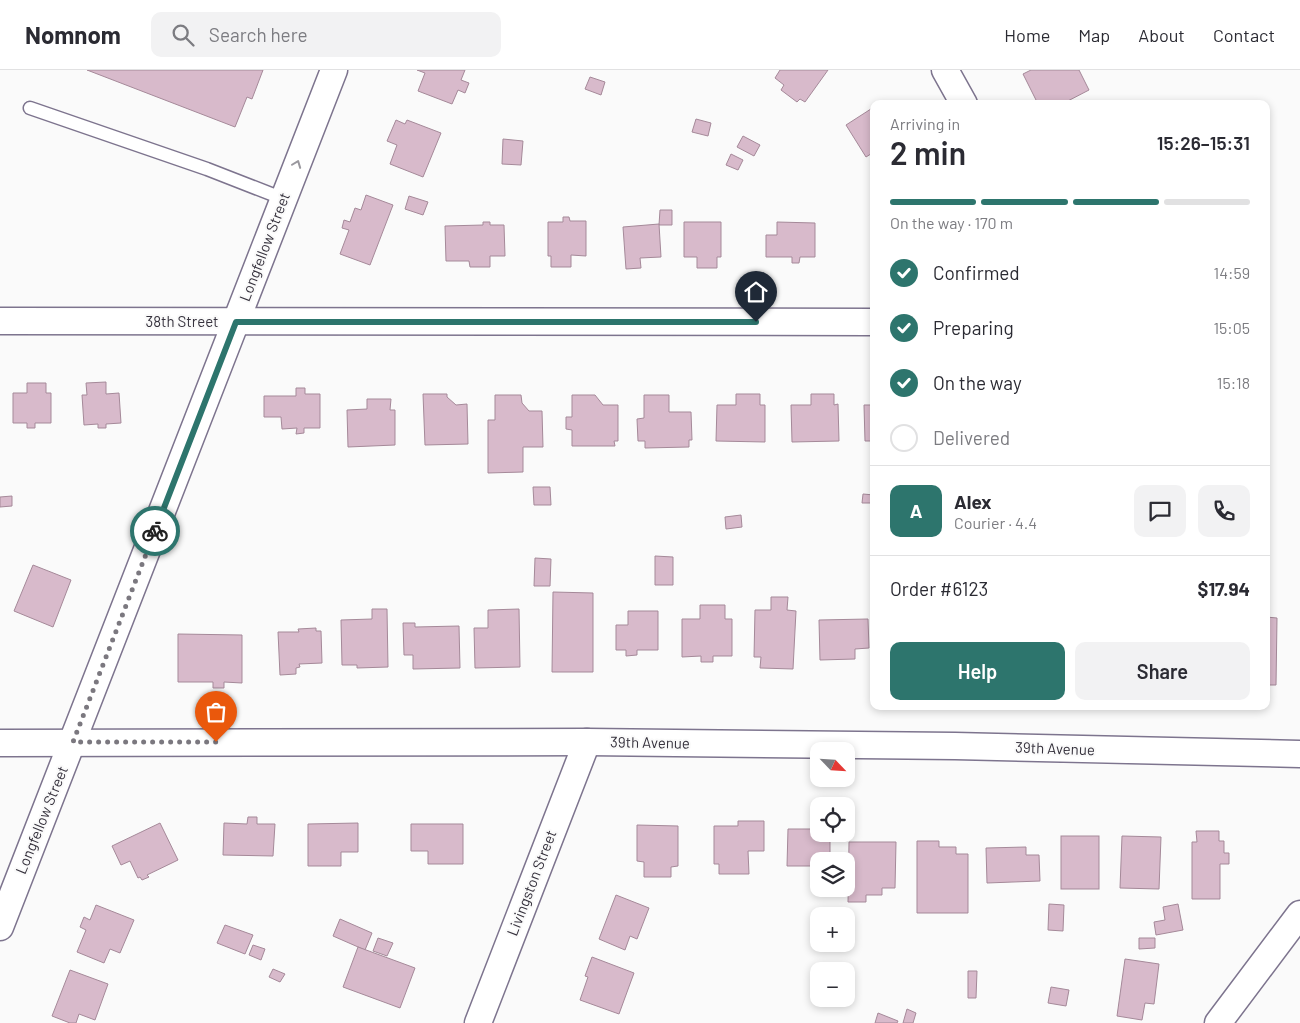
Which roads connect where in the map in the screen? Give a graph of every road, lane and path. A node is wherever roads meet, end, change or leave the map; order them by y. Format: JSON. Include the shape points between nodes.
{"nodes":[{"id":1,"x":334,"y":70,"type":"edge"},
{"id":2,"x":945,"y":70,"type":"edge"},
{"id":3,"x":962,"y":100,"type":"edge"},
{"id":4,"x":30,"y":108,"type":"dead end"},
{"id":5,"x":284,"y":199,"type":"junction"},
{"id":6,"x":0,"y":321,"type":"edge"},
{"id":7,"x":236,"y":322,"type":"junction"},
{"id":8,"x":870,"y":322,"type":"edge"},
{"id":9,"x":73,"y":742,"type":"junction"},
{"id":10,"x":587,"y":742,"type":"junction"},
{"id":11,"x":0,"y":743,"type":"edge"},
{"id":12,"x":1300,"y":754,"type":"edge"},
{"id":13,"x":1300,"y":914,"type":"edge"},
{"id":14,"x":0,"y":927,"type":"edge"},
{"id":15,"x":478,"y":1023,"type":"edge"},
{"id":16,"x":1218,"y":1023,"type":"edge"}],
"edges":[{"from":5,"to":1,"type":"street","name":"Longfellow Street","one_way":true},
{"from":2,"to":3,"type":"street"},
{"from":4,"to":5,"type":"lane"},
{"from":5,"to":7,"type":"street","name":"Longfellow Street"},
{"from":6,"to":7,"type":"street","name":"38th Street"},
{"from":7,"to":8,"type":"street","name":"38th Street"},
{"from":7,"to":9,"type":"street","name":"Longfellow Street"},
{"from":9,"to":10,"type":"street","name":"39th Avenue"},
{"from":9,"to":11,"type":"street","name":"39th Avenue"},
{"from":9,"to":14,"type":"street","name":"Longfellow Street"},
{"from":10,"to":12,"type":"street","name":"39th Avenue"},
{"from":10,"to":15,"type":"street","name":"Livingston Street"},
{"from":13,"to":16,"type":"street"}]}
